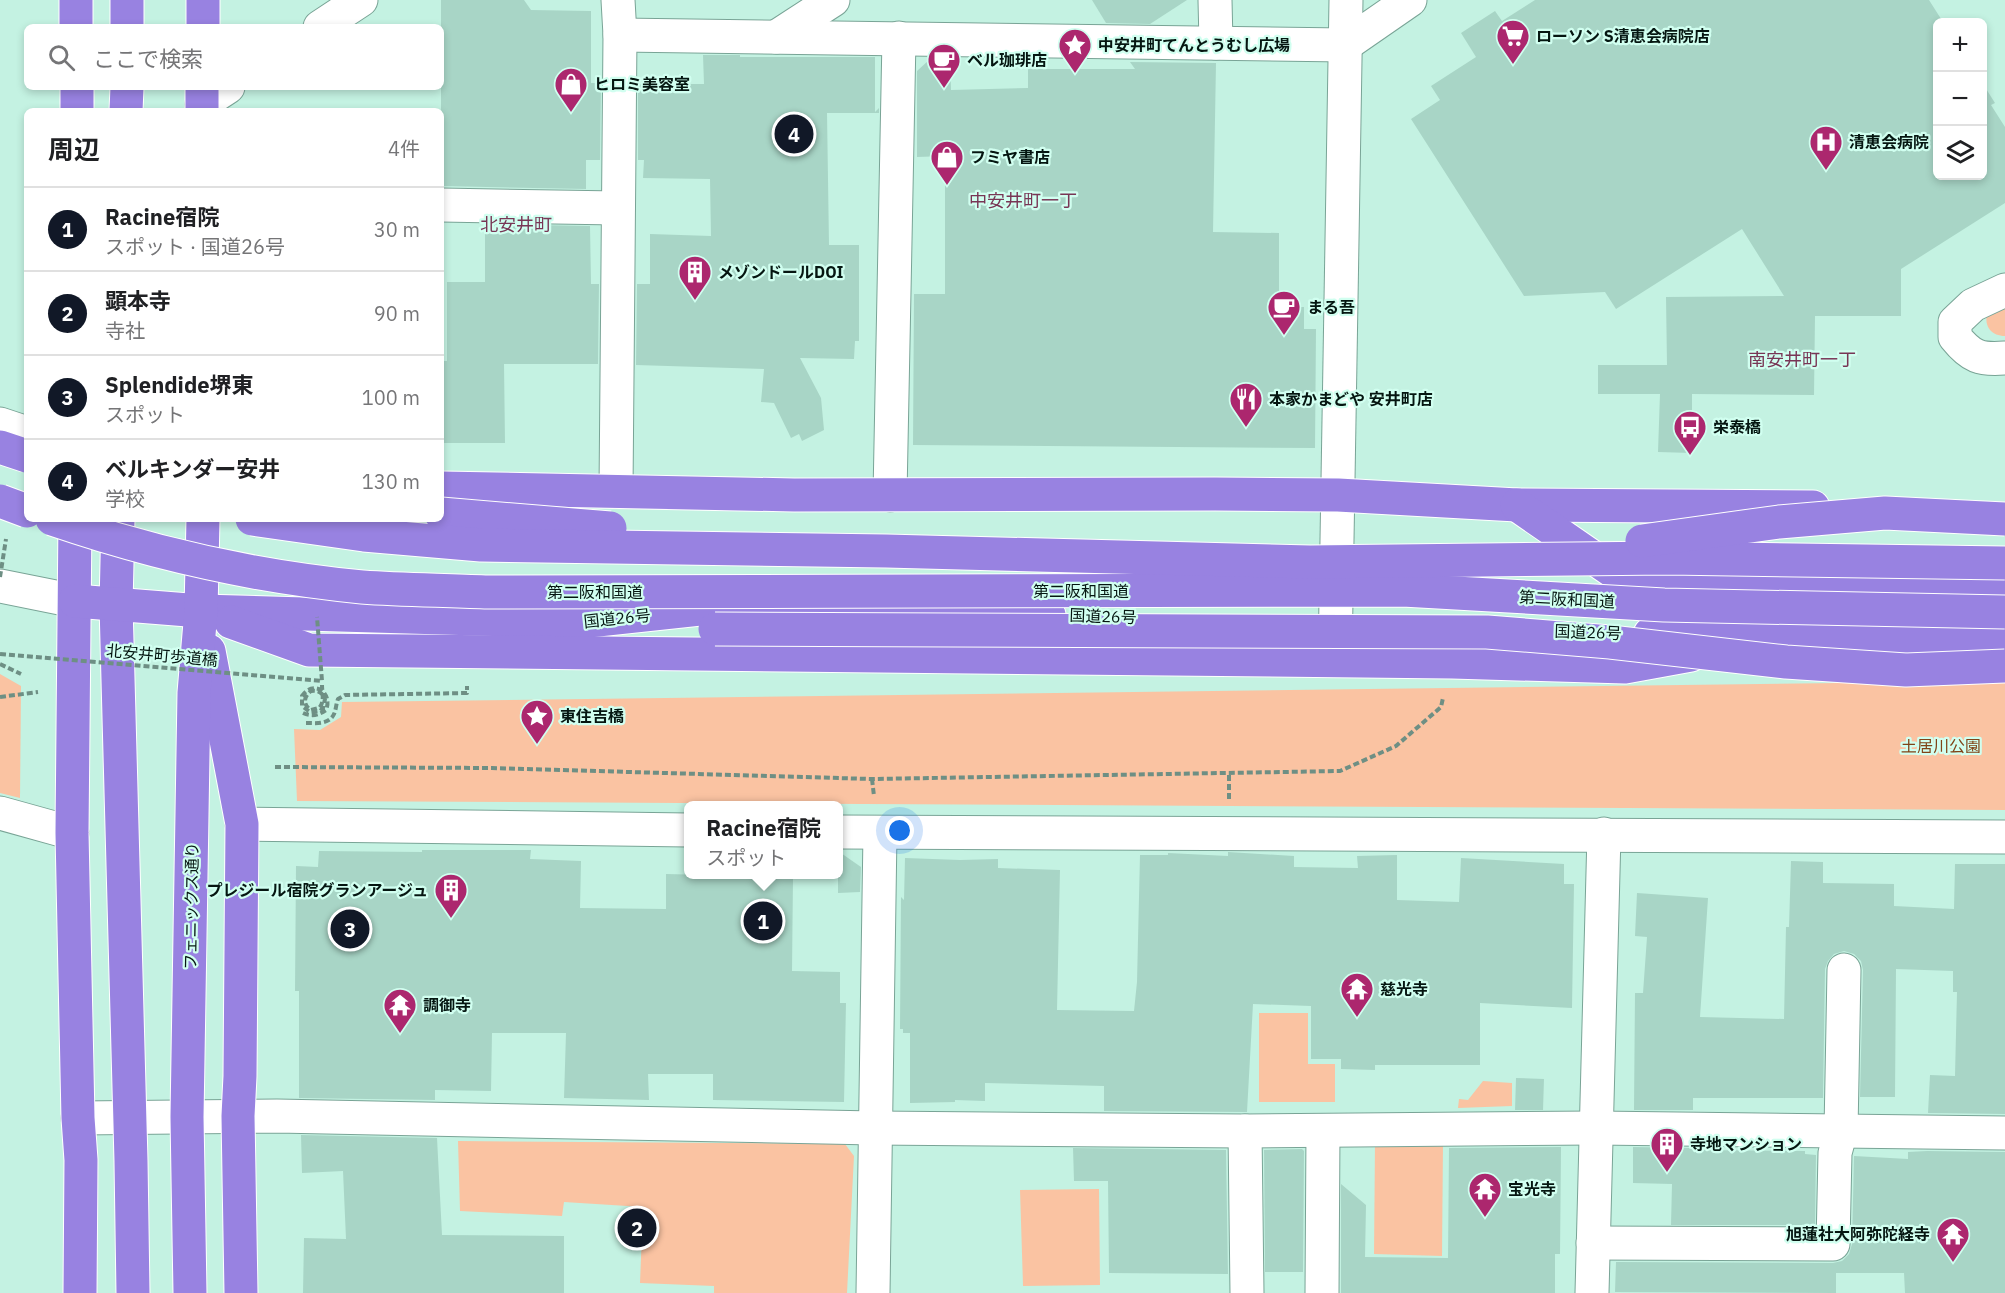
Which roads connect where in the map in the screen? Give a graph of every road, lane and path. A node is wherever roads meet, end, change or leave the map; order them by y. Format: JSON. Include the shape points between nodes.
{"nodes":[{"id":1,"x":76,"y":0,"type":"edge"},
{"id":2,"x":127,"y":0,"type":"edge"},
{"id":3,"x":203,"y":0,"type":"edge"},
{"id":4,"x":362,"y":0,"type":"edge"},
{"id":5,"x":618,"y":0,"type":"edge"},
{"id":6,"x":833,"y":0,"type":"edge"},
{"id":7,"x":1215,"y":0,"type":"edge"},
{"id":8,"x":1346,"y":0,"type":"edge"},
{"id":9,"x":1410,"y":0,"type":"edge"},
{"id":10,"x":76,"y":24,"type":"edge"},
{"id":11,"x":127,"y":24,"type":"edge"},
{"id":12,"x":202,"y":24,"type":"edge"},
{"id":13,"x":325,"y":24,"type":"edge"},
{"id":14,"x":620,"y":35,"type":"junction"},
{"id":15,"x":776,"y":36,"type":"junction"},
{"id":16,"x":899,"y":38,"type":"junction"},
{"id":17,"x":1216,"y":43,"type":"junction"},
{"id":18,"x":1345,"y":45,"type":"junction"},
{"id":19,"x":76,"y":90,"type":"edge"},
{"id":20,"x":126,"y":90,"type":"edge"},
{"id":21,"x":77,"y":108,"type":"edge"},
{"id":22,"x":126,"y":108,"type":"edge"},
{"id":23,"x":444,"y":205,"type":"edge"},
{"id":24,"x":618,"y":208,"type":"junction"},
{"id":25,"x":2005,"y":290,"type":"edge"},
{"id":26,"x":2005,"y":358,"type":"edge"},
{"id":27,"x":0,"y":424,"type":"edge"},
{"id":28,"x":24,"y":432,"type":"edge"},
{"id":29,"x":0,"y":447,"type":"edge"},
{"id":30,"x":24,"y":455,"type":"edge"},
{"id":31,"x":444,"y":488,"type":"edge"},
{"id":32,"x":616,"y":491,"type":"junction"},
{"id":33,"x":890,"y":495,"type":"junction"},
{"id":34,"x":1338,"y":495,"type":"junction"},
{"id":35,"x":0,"y":501,"type":"edge"},
{"id":36,"x":1517,"y":505,"type":"junction"},
{"id":37,"x":24,"y":510,"type":"edge"},
{"id":38,"x":2005,"y":512,"type":"edge"},
{"id":39,"x":444,"y":514,"type":"edge"},
{"id":40,"x":2005,"y":519,"type":"edge"},
{"id":41,"x":62,"y":522,"type":"edge"},
{"id":42,"x":75,"y":522,"type":"edge"},
{"id":43,"x":118,"y":522,"type":"edge"},
{"id":44,"x":203,"y":522,"type":"edge"},
{"id":45,"x":273,"y":522,"type":"edge"},
{"id":46,"x":2005,"y":563,"type":"edge"},
{"id":47,"x":2005,"y":581,"type":"edge"},
{"id":48,"x":0,"y":586,"type":"edge"},
{"id":49,"x":75,"y":601,"type":"junction"},
{"id":50,"x":116,"y":605,"type":"junction"},
{"id":51,"x":201,"y":611,"type":"junction"},
{"id":52,"x":2005,"y":612,"type":"edge"},
{"id":53,"x":579,"y":622,"type":"junction"},
{"id":54,"x":1336,"y":622,"type":"junction"},
{"id":55,"x":2005,"y":636,"type":"edge"},
{"id":56,"x":1790,"y":638,"type":"junction"},
{"id":57,"x":0,"y":654,"type":"edge"},
{"id":58,"x":1335,"y":662,"type":"junction"},
{"id":59,"x":1452,"y":662,"type":"junction"},
{"id":60,"x":0,"y":664,"type":"edge"},
{"id":61,"x":2005,"y":666,"type":"edge"},
{"id":62,"x":21,"y":674,"type":"dead end"},
{"id":63,"x":321,"y":681,"type":"junction"},
{"id":64,"x":332,"y":683,"type":"dead end"},
{"id":65,"x":467,"y":684,"type":"dead end"},
{"id":66,"x":39,"y":692,"type":"dead end"},
{"id":67,"x":0,"y":697,"type":"edge"},
{"id":68,"x":303,"y":713,"type":"dead end"},
{"id":69,"x":306,"y":723,"type":"dead end"},
{"id":70,"x":275,"y":767,"type":"dead end"},
{"id":71,"x":0,"y":813,"type":"edge"},
{"id":72,"x":242,"y":824,"type":"junction"},
{"id":73,"x":684,"y":830,"type":"edge"},
{"id":74,"x":843,"y":832,"type":"edge"},
{"id":75,"x":72,"y":833,"type":"junction"},
{"id":76,"x":880,"y":833,"type":"junction"},
{"id":77,"x":1604,"y":834,"type":"junction"},
{"id":78,"x":2005,"y":837,"type":"edge"},
{"id":79,"x":1844,"y":970,"type":"dead end"},
{"id":80,"x":238,"y":1116,"type":"junction"},
{"id":81,"x":129,"y":1117,"type":"junction"},
{"id":82,"x":188,"y":1117,"type":"junction"},
{"id":83,"x":78,"y":1118,"type":"junction"},
{"id":84,"x":874,"y":1128,"type":"junction"},
{"id":85,"x":1596,"y":1128,"type":"junction"},
{"id":86,"x":1245,"y":1131,"type":"junction"},
{"id":87,"x":1323,"y":1131,"type":"junction"},
{"id":88,"x":1841,"y":1131,"type":"junction"},
{"id":89,"x":2005,"y":1133,"type":"edge"},
{"id":90,"x":1593,"y":1243,"type":"junction"},
{"id":91,"x":80,"y":1293,"type":"edge"},
{"id":92,"x":133,"y":1293,"type":"edge"},
{"id":93,"x":190,"y":1293,"type":"edge"},
{"id":94,"x":241,"y":1293,"type":"edge"},
{"id":95,"x":873,"y":1293,"type":"edge"},
{"id":96,"x":1246,"y":1293,"type":"edge"},
{"id":97,"x":1322,"y":1293,"type":"edge"},
{"id":98,"x":1592,"y":1293,"type":"edge"}],
"edges":[{"from":1,"to":10,"type":"highway"},
{"from":2,"to":11,"type":"highway"},
{"from":3,"to":12,"type":"highway"},
{"from":4,"to":13,"type":"street"},
{"from":5,"to":14,"type":"street"},
{"from":6,"to":15,"type":"street"},
{"from":7,"to":17,"type":"street"},
{"from":8,"to":18,"type":"street"},
{"from":9,"to":18,"type":"street"},
{"from":14,"to":15,"type":"street"},
{"from":14,"to":24,"type":"street"},
{"from":15,"to":16,"type":"street"},
{"from":16,"to":17,"type":"street"},
{"from":16,"to":33,"type":"street"},
{"from":17,"to":18,"type":"street"},
{"from":18,"to":34,"type":"street"},
{"from":19,"to":21,"type":"highway"},
{"from":20,"to":22,"type":"highway"},
{"from":23,"to":24,"type":"street"},
{"from":24,"to":32,"type":"street"},
{"from":25,"to":26,"type":"street","via":[[1973,305],[1955,322],[1955,337],[1965,349],[1984,359]]},
{"from":27,"to":28,"type":"street"},
{"from":29,"to":30,"type":"highway","bridge":true},
{"from":31,"to":32,"type":"highway"},
{"from":32,"to":33,"type":"highway"},
{"from":33,"to":34,"type":"highway"},
{"from":34,"to":36,"type":"highway"},
{"from":34,"to":54,"type":"street"},
{"from":35,"to":37,"type":"highway","bridge":true},
{"from":36,"to":38,"type":"highway"},
{"from":36,"to":47,"type":"highway","via":[[1617,574]]},
{"from":39,"to":40,"type":"highway","bridge":true,"via":[[700,535],[1489,550],[1646,541],[1779,522],[1885,513]]},
{"from":41,"to":52,"type":"highway","name":"第二阪和国道","bridge":true,"via":[[159,551],[260,573],[362,587],[485,592],[1403,590],[1665,605]]},
{"from":42,"to":49,"type":"highway"},
{"from":43,"to":50,"type":"highway"},
{"from":44,"to":51,"type":"highway","name":"フェニックス通り"},
{"from":45,"to":46,"type":"highway","name":"第二阪和国道","bridge":true,"via":[[481,545],[1310,562],[1668,558]]},
{"from":48,"to":49,"type":"street"},
{"from":49,"to":50,"type":"highway"},
{"from":49,"to":75,"type":"highway"},
{"from":50,"to":51,"type":"highway"},
{"from":50,"to":81,"type":"highway"},
{"from":51,"to":53,"type":"highway","name":"国道26号"},
{"from":51,"to":58,"type":"highway","via":[[309,650]]},
{"from":51,"to":72,"type":"highway"},
{"from":51,"to":82,"type":"highway","name":"フェニックス通り","via":[[194,693]]},
{"from":53,"to":54,"type":"highway","name":"国道26号","via":[[728,606]]},
{"from":53,"to":61,"type":"highway","bridge":true,"via":[[715,629],[1487,632],[1906,670]]},
{"from":54,"to":56,"type":"highway","name":"国道26号"},
{"from":54,"to":58,"type":"street"},
{"from":55,"to":56,"type":"highway","name":"国道26号"},
{"from":56,"to":59,"type":"highway","via":[[1625,667]]},
{"from":57,"to":63,"type":"path","name":"北安井町歩道橋","bridge":true},
{"from":58,"to":59,"type":"highway"},
{"from":59,"to":70,"type":"path","via":[[1441,708],[1396,746],[1340,771],[872,779],[492,768]]},
{"from":60,"to":62,"type":"path"},
{"from":63,"to":64,"type":"path","name":"北安井町歩道橋"},
{"from":63,"to":68,"type":"path","via":[[322,690],[323,700],[323,703],[321,706],[311,710],[305,704],[311,691],[319,691],[323,695],[325,699],[323,708],[310,712],[302,706],[302,696],[315,687],[321,689],[325,692],[328,698],[326,710],[316,715]]},
{"from":65,"to":69,"type":"path","via":[[467,693],[345,695],[338,699],[330,720]]},
{"from":66,"to":67,"type":"path"},
{"from":71,"to":75,"type":"street"},
{"from":72,"to":73,"type":"street"},
{"from":72,"to":80,"type":"highway"},
{"from":74,"to":76,"type":"street"},
{"from":75,"to":83,"type":"highway"},
{"from":76,"to":77,"type":"street"},
{"from":76,"to":84,"type":"street"},
{"from":77,"to":78,"type":"street"},
{"from":77,"to":85,"type":"street"},
{"from":79,"to":88,"type":"street"},
{"from":80,"to":82,"type":"street"},
{"from":80,"to":84,"type":"street"},
{"from":80,"to":94,"type":"highway"},
{"from":81,"to":82,"type":"street"},
{"from":81,"to":83,"type":"street"},
{"from":81,"to":92,"type":"highway"},
{"from":82,"to":93,"type":"highway","name":"フェニックス通り"},
{"from":83,"to":91,"type":"highway"},
{"from":84,"to":86,"type":"street"},
{"from":84,"to":95,"type":"street"},
{"from":85,"to":87,"type":"street"},
{"from":85,"to":88,"type":"street"},
{"from":85,"to":90,"type":"street"},
{"from":86,"to":87,"type":"street"},
{"from":86,"to":96,"type":"street"},
{"from":87,"to":97,"type":"street"},
{"from":88,"to":89,"type":"street"},
{"from":88,"to":90,"type":"street","via":[[1835,1153],[1833,1244]]},
{"from":90,"to":98,"type":"street"}]}
